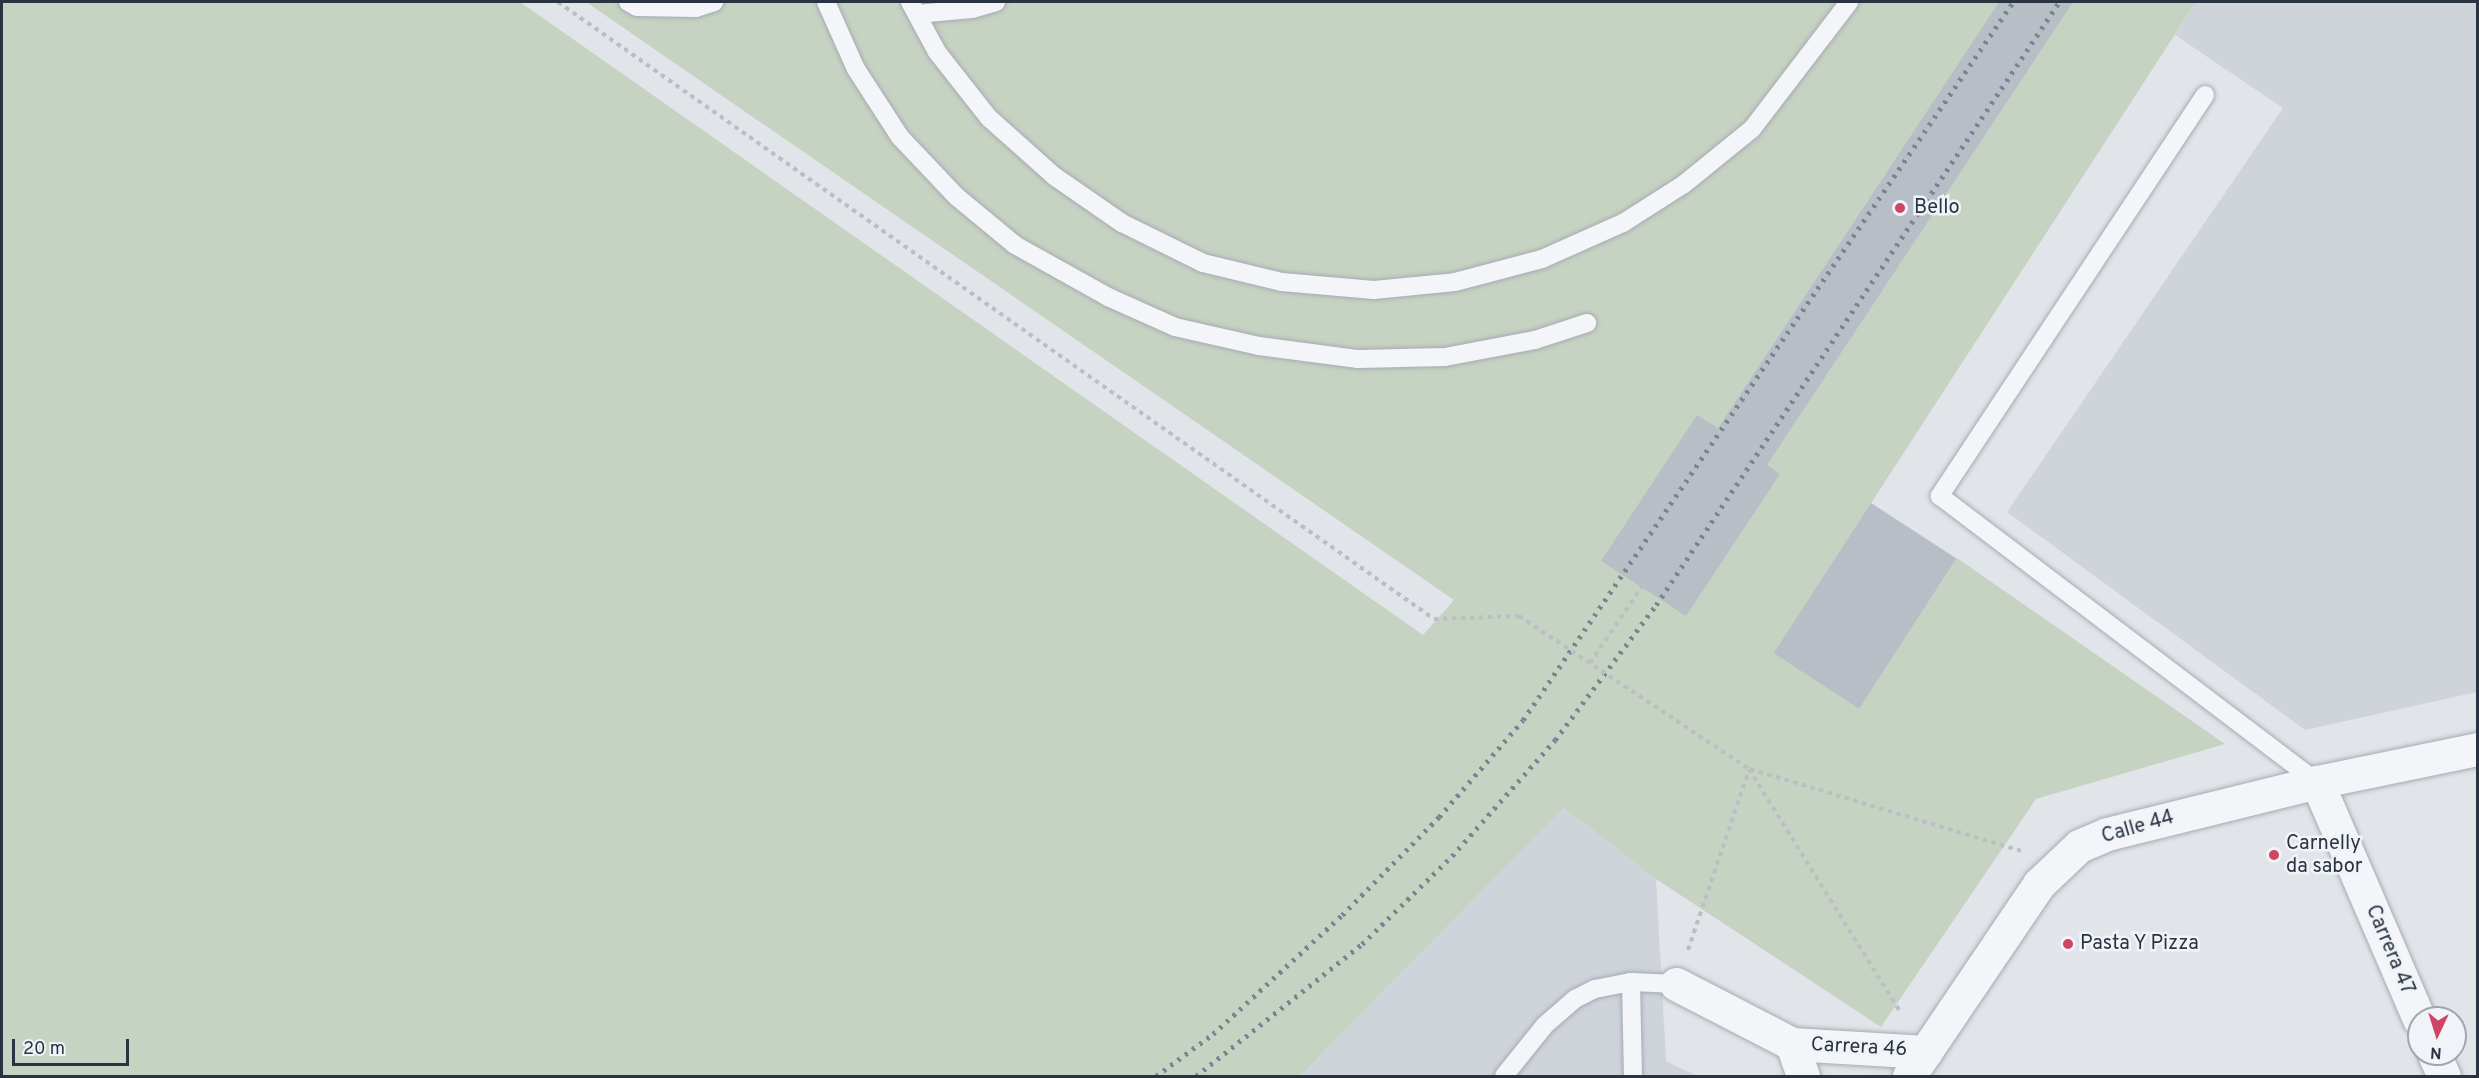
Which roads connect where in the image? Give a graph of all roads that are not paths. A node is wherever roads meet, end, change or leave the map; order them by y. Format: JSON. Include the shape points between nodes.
{"nodes":[{"id":1,"x":628,"y":2,"type":"edge"},
{"id":2,"x":714,"y":2,"type":"edge"},
{"id":3,"x":826,"y":2,"type":"edge"},
{"id":4,"x":996,"y":2,"type":"edge"},
{"id":5,"x":1849,"y":2,"type":"edge"},
{"id":6,"x":913,"y":8,"type":"edge"},
{"id":7,"x":2205,"y":95,"type":"dead end"},
{"id":8,"x":1587,"y":323,"type":"dead end"},
{"id":9,"x":2478,"y":749,"type":"edge"},
{"id":10,"x":2317,"y":782,"type":"junction"},
{"id":11,"x":1631,"y":982,"type":"junction"},
{"id":12,"x":1676,"y":984,"type":"joint"},
{"id":13,"x":2413,"y":1006,"type":"edge"},
{"id":14,"x":1792,"y":1044,"type":"junction"},
{"id":15,"x":1917,"y":1064,"type":"edge"},
{"id":16,"x":1504,"y":1077,"type":"edge"},
{"id":17,"x":1633,"y":1077,"type":"edge"},
{"id":18,"x":1803,"y":1077,"type":"edge"}],
"edges":[{"from":1,"to":2,"type":"lane","via":[[637,7],[696,8]]},
{"from":3,"to":8,"type":"lane","via":[[856,69],[900,137],[957,197],[1016,245],[1108,297],[1175,327],[1259,346],[1358,358],[1445,357],[1535,340]]},
{"from":4,"to":6,"type":"lane","via":[[972,9]]},
{"from":5,"to":6,"type":"lane","via":[[1752,129],[1684,184],[1623,223],[1542,259],[1455,282],[1374,290],[1282,282],[1203,263],[1122,224],[1054,176],[989,118],[937,52]]},
{"from":7,"to":10,"type":"lane","via":[[1940,496]]},
{"from":9,"to":10,"type":"street","name":"Calle 44"},
{"from":10,"to":13,"type":"street","name":"Carrera 47"},
{"from":10,"to":15,"type":"street","name":"Calle 44","via":[[2107,834],[2059,862],[2039,884]]},
{"from":11,"to":12,"type":"lane"},
{"from":11,"to":16,"type":"lane","via":[[1595,989],[1562,1007]]},
{"from":11,"to":17,"type":"lane"},
{"from":12,"to":14,"type":"street","name":"Carrera 46"},
{"from":14,"to":15,"type":"street","name":"Carrera 46"},
{"from":14,"to":18,"type":"street","name":"Carrera 46"}]}
